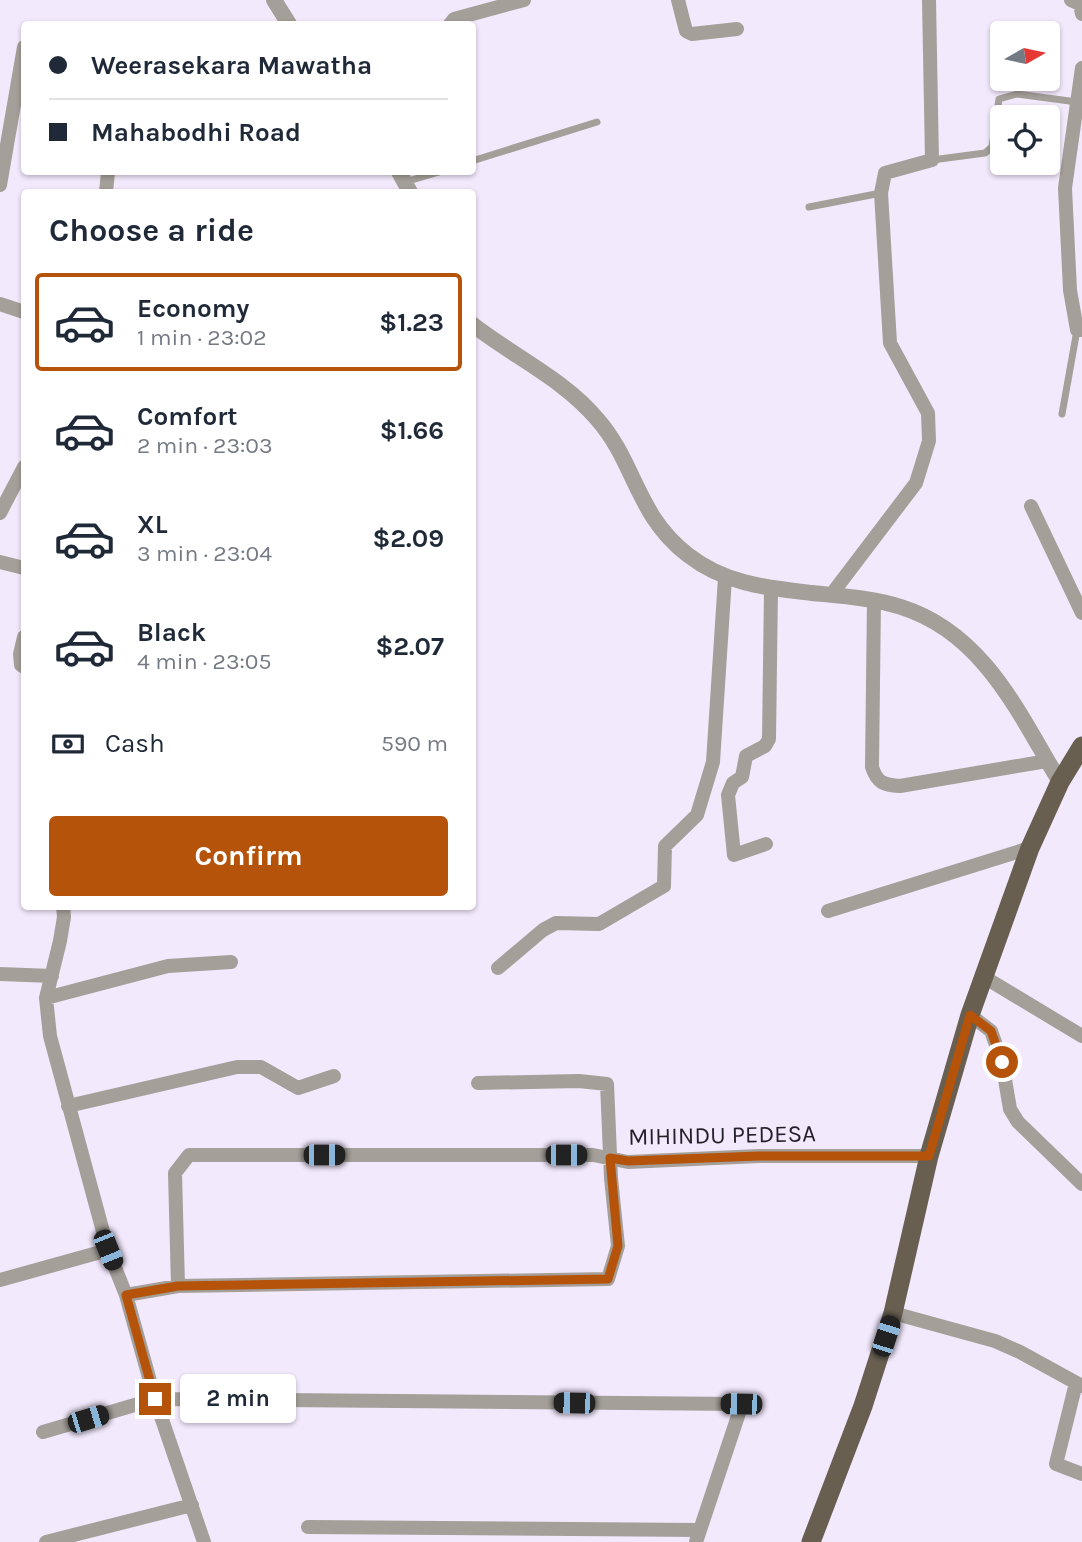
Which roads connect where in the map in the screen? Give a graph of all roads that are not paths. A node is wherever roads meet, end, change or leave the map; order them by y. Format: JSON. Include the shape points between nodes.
{"nodes":[{"id":1,"x":274,"y":0,"type":"edge"},
{"id":2,"x":524,"y":0,"type":"edge"},
{"id":3,"x":678,"y":0,"type":"edge"},
{"id":4,"x":929,"y":0,"type":"edge"},
{"id":5,"x":1071,"y":0,"type":"edge"},
{"id":6,"x":1082,"y":14,"type":"edge"},
{"id":7,"x":287,"y":21,"type":"edge"},
{"id":8,"x":452,"y":21,"type":"edge"},
{"id":9,"x":737,"y":29,"type":"dead end"},
{"id":10,"x":21,"y":64,"type":"edge"},
{"id":11,"x":1082,"y":68,"type":"edge"},
{"id":12,"x":1078,"y":103,"type":"junction"},
{"id":13,"x":597,"y":122,"type":"dead end"},
{"id":14,"x":476,"y":160,"type":"edge"},
{"id":15,"x":932,"y":160,"type":"junction"},
{"id":16,"x":429,"y":175,"type":"edge"},
{"id":17,"x":405,"y":182,"type":"edge"},
{"id":18,"x":0,"y":185,"type":"edge"},
{"id":19,"x":881,"y":193,"type":"junction"},
{"id":20,"x":809,"y":207,"type":"dead end"},
{"id":21,"x":0,"y":304,"type":"edge"},
{"id":22,"x":21,"y":311,"type":"edge"},
{"id":23,"x":476,"y":328,"type":"edge"},
{"id":24,"x":1079,"y":330,"type":"edge"},
{"id":25,"x":1062,"y":414,"type":"dead end"},
{"id":26,"x":21,"y":473,"type":"edge"},
{"id":27,"x":1031,"y":506,"type":"dead end"},
{"id":28,"x":0,"y":513,"type":"edge"},
{"id":29,"x":0,"y":562,"type":"edge"},
{"id":30,"x":21,"y":567,"type":"edge"},
{"id":31,"x":725,"y":578,"type":"junction"},
{"id":32,"x":771,"y":589,"type":"junction"},
{"id":33,"x":831,"y":595,"type":"junction"},
{"id":34,"x":874,"y":600,"type":"junction"},
{"id":35,"x":1082,"y":613,"type":"edge"},
{"id":36,"x":1082,"y":746,"type":"edge"},
{"id":37,"x":1047,"y":761,"type":"junction"},
{"id":38,"x":1060,"y":782,"type":"junction"},
{"id":39,"x":766,"y":844,"type":"dead end"},
{"id":40,"x":1030,"y":848,"type":"junction"},
{"id":41,"x":63,"y":910,"type":"edge"},
{"id":42,"x":828,"y":911,"type":"dead end"},
{"id":43,"x":231,"y":962,"type":"dead end"},
{"id":44,"x":498,"y":968,"type":"dead end"},
{"id":45,"x":0,"y":974,"type":"edge"},
{"id":46,"x":52,"y":975,"type":"junction"},
{"id":47,"x":984,"y":977,"type":"junction"},
{"id":48,"x":46,"y":998,"type":"junction"},
{"id":49,"x":970,"y":1015,"type":"junction"},
{"id":50,"x":1082,"y":1036,"type":"edge"},
{"id":51,"x":334,"y":1076,"type":"dead end"},
{"id":52,"x":478,"y":1083,"type":"dead end"},
{"id":53,"x":68,"y":1106,"type":"junction"},
{"id":54,"x":929,"y":1156,"type":"junction"},
{"id":55,"x":610,"y":1158,"type":"junction"},
{"id":56,"x":1082,"y":1184,"type":"edge"},
{"id":57,"x":108,"y":1250,"type":"junction"},
{"id":58,"x":0,"y":1280,"type":"edge"},
{"id":59,"x":178,"y":1286,"type":"junction"},
{"id":60,"x":126,"y":1295,"type":"junction"},
{"id":61,"x":893,"y":1312,"type":"junction"},
{"id":62,"x":1079,"y":1384,"type":"edge"},
{"id":63,"x":155,"y":1399,"type":"junction"},
{"id":64,"x":43,"y":1432,"type":"dead end"},
{"id":65,"x":1082,"y":1474,"type":"edge"},
{"id":66,"x":192,"y":1505,"type":"junction"},
{"id":67,"x":308,"y":1527,"type":"dead end"},
{"id":68,"x":697,"y":1536,"type":"edge"},
{"id":69,"x":46,"y":1542,"type":"edge"},
{"id":70,"x":204,"y":1542,"type":"edge"},
{"id":71,"x":811,"y":1542,"type":"edge"}],
"edges":[{"from":1,"to":7,"type":"street"},
{"from":2,"to":8,"type":"street"},
{"from":3,"to":9,"type":"street","via":[[685,31]]},
{"from":4,"to":15,"type":"street"},
{"from":5,"to":6,"type":"street","via":[[1080,4]]},
{"from":10,"to":18,"type":"street"},
{"from":11,"to":12,"type":"street"},
{"from":12,"to":15,"type":"lane","via":[[1017,94],[999,99],[992,147],[985,153]]},
{"from":12,"to":24,"type":"street","via":[[1065,188],[1070,290]]},
{"from":13,"to":14,"type":"lane"},
{"from":15,"to":19,"type":"street","via":[[886,173]]},
{"from":16,"to":17,"type":"lane"},
{"from":19,"to":20,"type":"lane"},
{"from":19,"to":33,"type":"street","via":[[890,343],[928,413],[929,441],[916,483]]},
{"from":21,"to":22,"type":"street"},
{"from":23,"to":31,"type":"street","via":[[581,401],[615,443],[642,500],[667,537]]},
{"from":24,"to":25,"type":"lane"},
{"from":26,"to":28,"type":"street"},
{"from":27,"to":35,"type":"street"},
{"from":29,"to":30,"type":"street"},
{"from":31,"to":32,"type":"street"},
{"from":31,"to":44,"type":"street","via":[[713,762],[697,815],[665,846],[664,886],[599,924],[556,923]]},
{"from":32,"to":33,"type":"street"},
{"from":32,"to":39,"type":"street","via":[[769,739],[765,747],[746,756],[742,777],[728,795],[734,855]]},
{"from":33,"to":34,"type":"street"},
{"from":34,"to":37,"type":"street","via":[[921,614],[964,643],[998,678]]},
{"from":34,"to":37,"type":"street","via":[[872,768],[876,780],[900,786]]},
{"from":36,"to":38,"type":"main road"},
{"from":37,"to":38,"type":"street"},
{"from":38,"to":40,"type":"main road"},
{"from":40,"to":42,"type":"street"},
{"from":40,"to":47,"type":"main road"},
{"from":41,"to":46,"type":"street"},
{"from":43,"to":48,"type":"street","via":[[168,965]]},
{"from":45,"to":46,"type":"street"},
{"from":46,"to":48,"type":"street"},
{"from":47,"to":49,"type":"main road"},
{"from":47,"to":50,"type":"street"},
{"from":48,"to":53,"type":"street","via":[[50,1036]]},
{"from":49,"to":54,"type":"main road"},
{"from":49,"to":56,"type":"street","via":[[991,1031],[1010,1110]]},
{"from":51,"to":53,"type":"street","via":[[298,1088],[261,1067],[237,1067]]},
{"from":52,"to":55,"type":"street","via":[[607,1084]]},
{"from":53,"to":57,"type":"street"},
{"from":54,"to":55,"type":"street","name":"MIHINDU PEDESA"},
{"from":54,"to":61,"type":"main road"},
{"from":55,"to":59,"type":"street","via":[[618,1246],[608,1279]]},
{"from":55,"to":59,"type":"street","name":"MIHINDU PEDESA","via":[[189,1155],[175,1172]]},
{"from":57,"to":58,"type":"street"},
{"from":57,"to":60,"type":"street"},
{"from":59,"to":60,"type":"street"},
{"from":60,"to":63,"type":"street"},
{"from":61,"to":62,"type":"street","via":[[995,1341]]},
{"from":61,"to":71,"type":"main road"},
{"from":62,"to":65,"type":"street","via":[[1056,1464]]},
{"from":63,"to":64,"type":"street"},
{"from":63,"to":66,"type":"street"},
{"from":63,"to":68,"type":"street","via":[[741,1404]]},
{"from":66,"to":69,"type":"street"},
{"from":66,"to":70,"type":"street"},
{"from":67,"to":68,"type":"street"}]}
